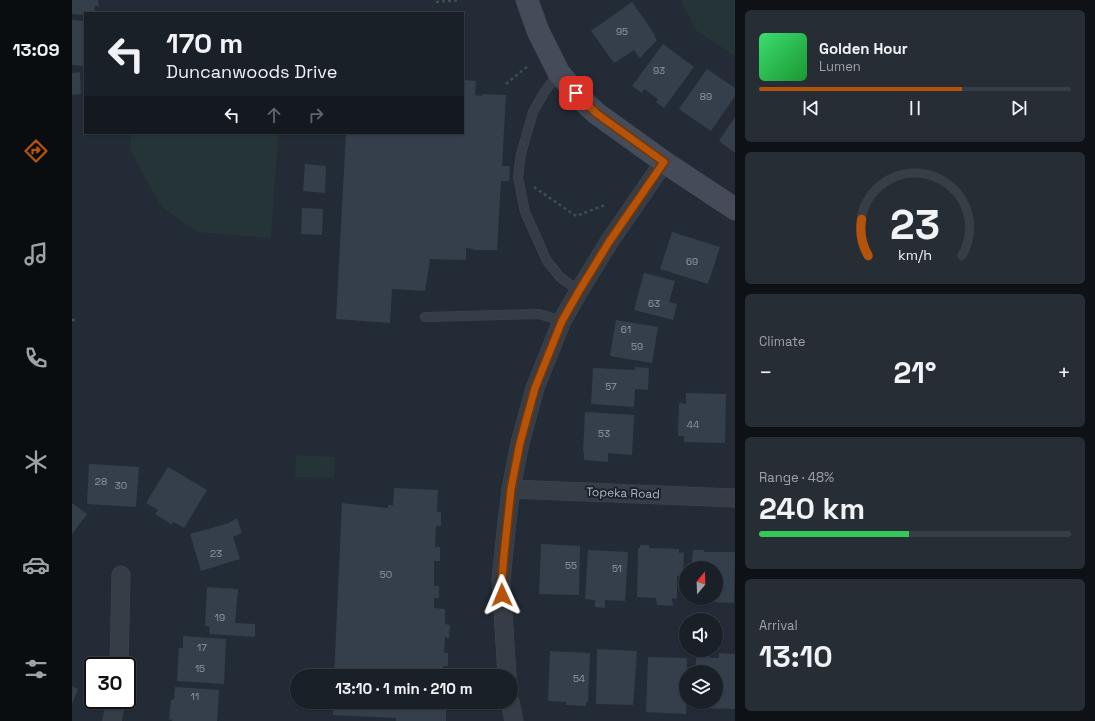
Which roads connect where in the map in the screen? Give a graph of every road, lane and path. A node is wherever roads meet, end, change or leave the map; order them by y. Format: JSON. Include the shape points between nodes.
{"nodes":[{"id":1,"x":460,"y":0,"type":"edge"},
{"id":2,"x":527,"y":0,"type":"edge"},
{"id":3,"x":436,"y":2,"type":"dead end"},
{"id":4,"x":528,"y":66,"type":"dead end"},
{"id":5,"x":559,"y":72,"type":"junction"},
{"id":6,"x":506,"y":84,"type":"dead end"},
{"id":7,"x":664,"y":162,"type":"junction"},
{"id":8,"x":518,"y":177,"type":"junction"},
{"id":9,"x":605,"y":205,"type":"dead end"},
{"id":10,"x":735,"y":209,"type":"edge"},
{"id":11,"x":579,"y":291,"type":"junction"},
{"id":12,"x":425,"y":317,"type":"dead end"},
{"id":13,"x":72,"y":320,"type":"edge"},
{"id":14,"x":77,"y":320,"type":"dead end"},
{"id":15,"x":562,"y":321,"type":"junction"},
{"id":16,"x":511,"y":489,"type":"junction"},
{"id":17,"x":735,"y":498,"type":"edge"},
{"id":18,"x":121,"y":576,"type":"dead end"},
{"id":19,"x":119,"y":657,"type":"edge"},
{"id":20,"x":507,"y":669,"type":"edge"},
{"id":21,"x":115,"y":709,"type":"edge"},
{"id":22,"x":511,"y":709,"type":"edge"},
{"id":23,"x":112,"y":721,"type":"edge"},
{"id":24,"x":514,"y":721,"type":"edge"}],
"edges":[{"from":1,"to":3,"type":"path"},
{"from":2,"to":5,"type":"street","via":[[538,32]]},
{"from":4,"to":6,"type":"path"},
{"from":5,"to":7,"type":"street","via":[[596,113]]},
{"from":5,"to":8,"type":"lane","via":[[533,112],[520,154]]},
{"from":7,"to":10,"type":"street"},
{"from":7,"to":11,"type":"street"},
{"from":8,"to":9,"type":"path","via":[[576,216]]},
{"from":8,"to":11,"type":"lane","via":[[525,212],[546,261]]},
{"from":11,"to":15,"type":"street"},
{"from":12,"to":15,"type":"lane","via":[[539,314]]},
{"from":13,"to":14,"type":"path"},
{"from":15,"to":16,"type":"street","via":[[535,388]]},
{"from":16,"to":17,"type":"street","name":"Topeka Road"},
{"from":16,"to":20,"type":"street","via":[[502,580]]},
{"from":18,"to":19,"type":"street"},
{"from":21,"to":23,"type":"street"},
{"from":22,"to":24,"type":"street"}]}
